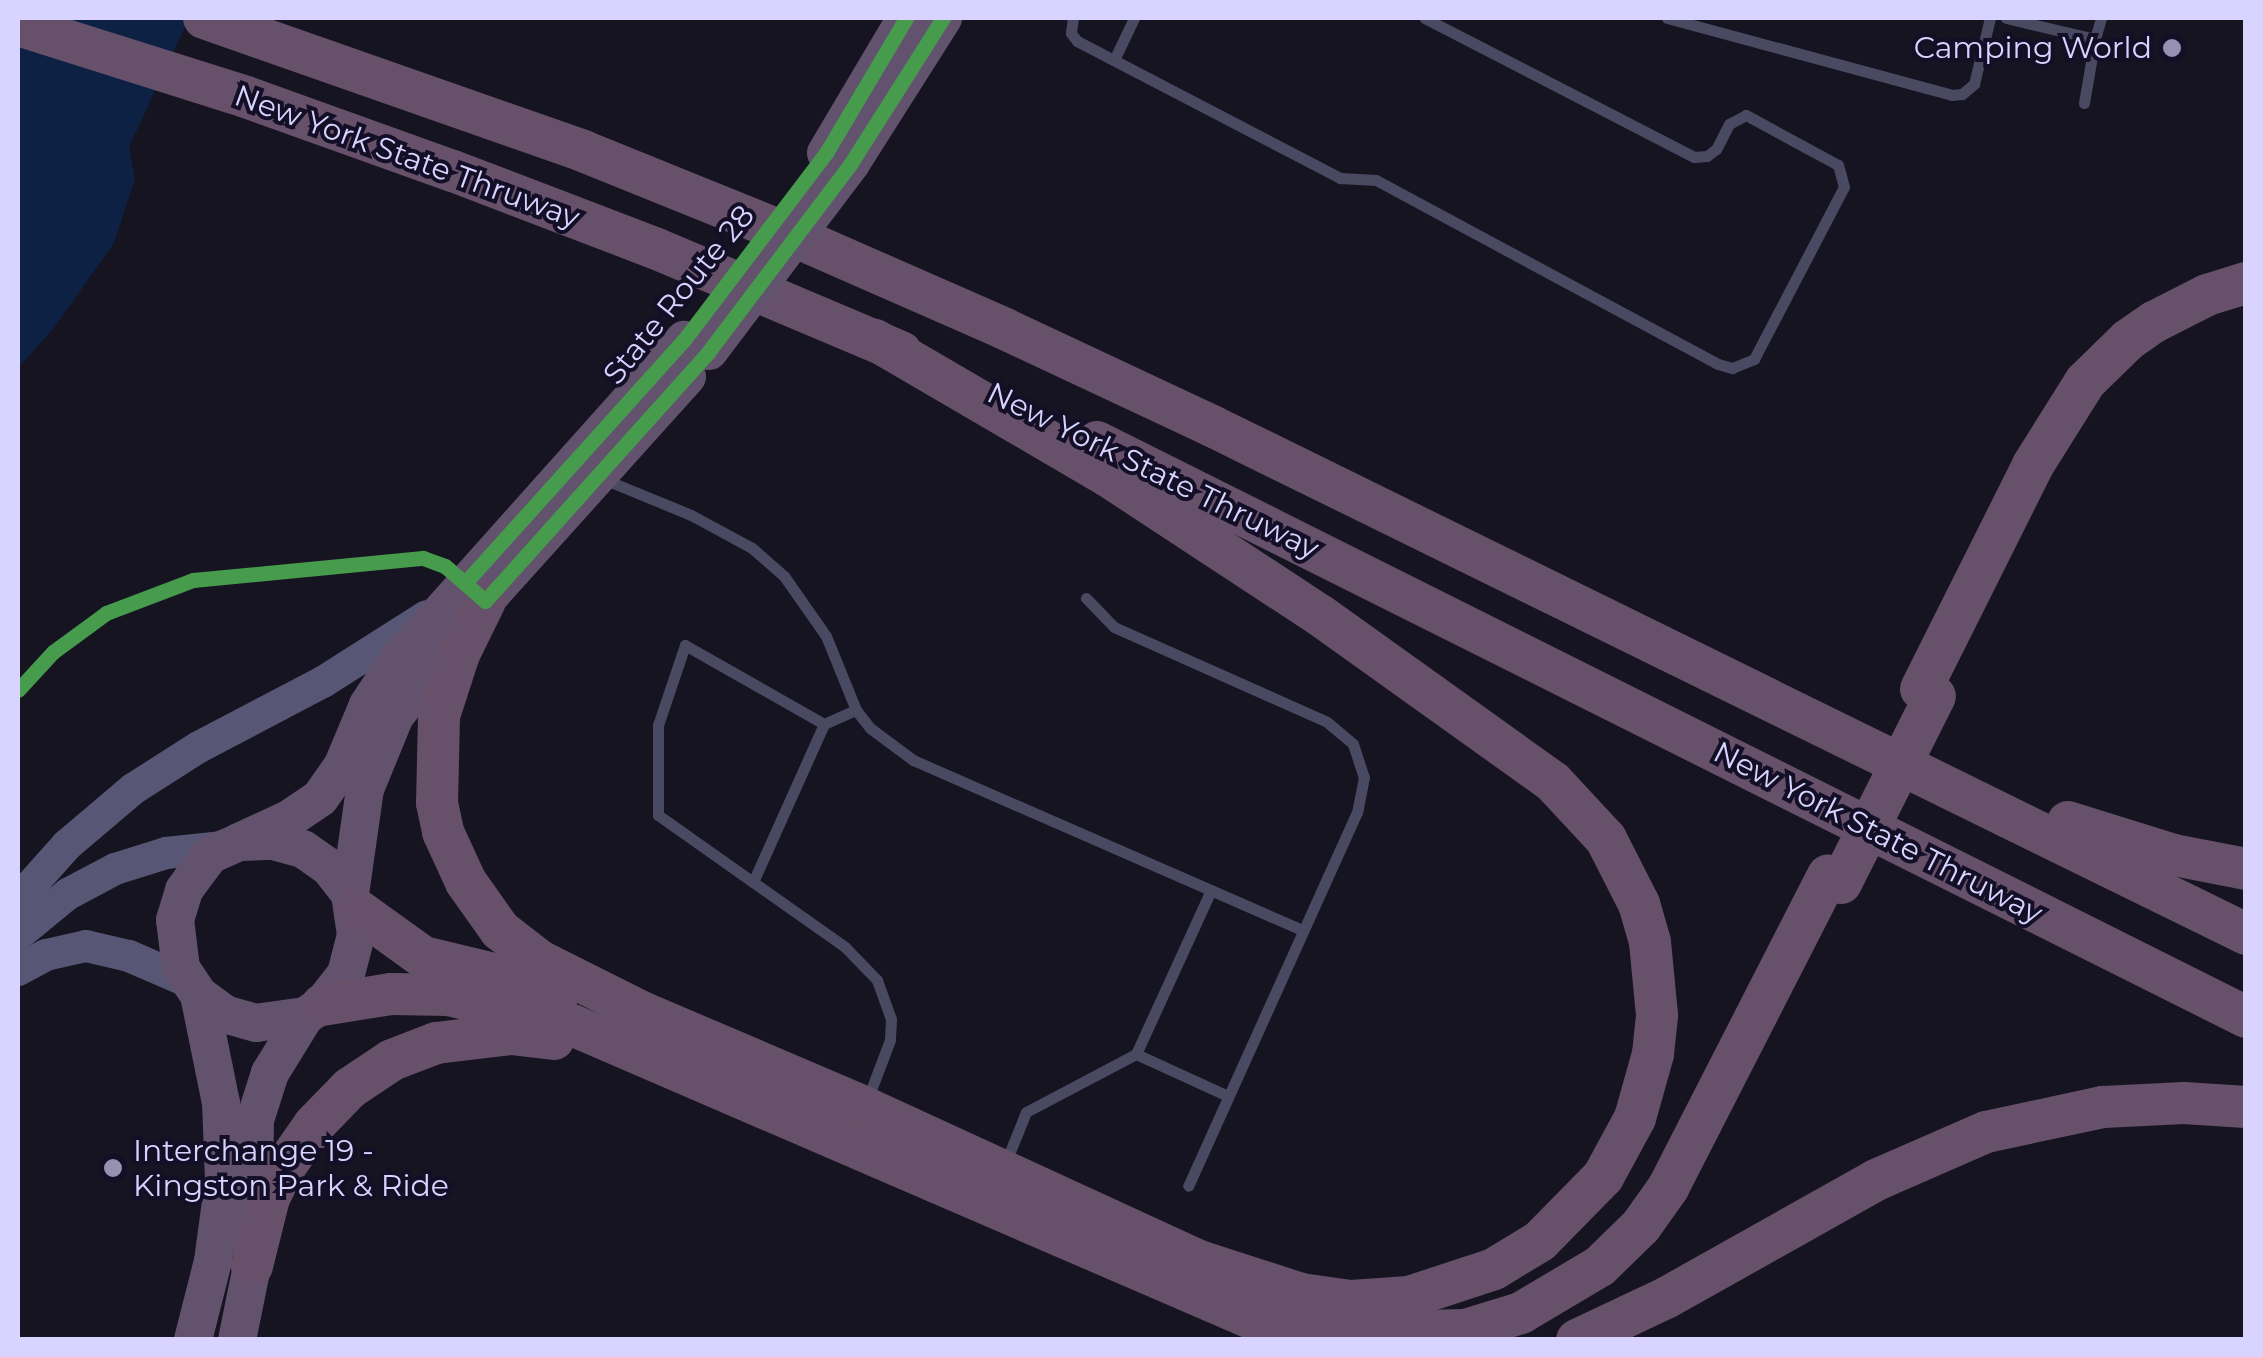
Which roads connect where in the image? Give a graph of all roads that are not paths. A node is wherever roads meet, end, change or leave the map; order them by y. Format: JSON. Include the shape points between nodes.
{"nodes":[{"id":1,"x":204,"y":18,"type":"edge"},
{"id":2,"x":906,"y":18,"type":"edge"},
{"id":3,"x":944,"y":18,"type":"edge"},
{"id":4,"x":1073,"y":18,"type":"edge"},
{"id":5,"x":1134,"y":18,"type":"edge"},
{"id":6,"x":1425,"y":18,"type":"edge"},
{"id":7,"x":1667,"y":18,"type":"edge"},
{"id":8,"x":1990,"y":18,"type":"edge"},
{"id":9,"x":2012,"y":18,"type":"edge"},
{"id":10,"x":2101,"y":18,"type":"edge"},
{"id":11,"x":18,"y":25,"type":"edge"},
{"id":12,"x":2095,"y":39,"type":"junction"},
{"id":13,"x":1114,"y":60,"type":"junction"},
{"id":14,"x":2084,"y":103,"type":"dead end"},
{"id":15,"x":839,"y":158,"type":"junction"},
{"id":16,"x":2246,"y":284,"type":"edge"},
{"id":17,"x":2246,"y":300,"type":"edge"},
{"id":18,"x":875,"y":340,"type":"junction"},
{"id":19,"x":697,"y":346,"type":"junction"},
{"id":20,"x":598,"y":477,"type":"junction"},
{"id":21,"x":1086,"y":598,"type":"dead end"},
{"id":22,"x":466,"y":602,"type":"junction"},
{"id":23,"x":1928,"y":693,"type":"junction"},
{"id":24,"x":856,"y":710,"type":"junction"},
{"id":25,"x":824,"y":724,"type":"junction"},
{"id":26,"x":1818,"y":724,"type":"junction"},
{"id":27,"x":230,"y":844,"type":"junction"},
{"id":28,"x":2246,"y":869,"type":"edge"},
{"id":29,"x":1834,"y":879,"type":"junction"},
{"id":30,"x":753,"y":882,"type":"junction"},
{"id":31,"x":1211,"y":890,"type":"junction"},
{"id":32,"x":18,"y":900,"type":"edge"},
{"id":33,"x":352,"y":901,"type":"junction"},
{"id":34,"x":1303,"y":930,"type":"junction"},
{"id":35,"x":18,"y":934,"type":"edge"},
{"id":36,"x":2246,"y":934,"type":"edge"},
{"id":37,"x":18,"y":970,"type":"edge"},
{"id":38,"x":194,"y":988,"type":"junction"},
{"id":39,"x":314,"y":1011,"type":"junction"},
{"id":40,"x":644,"y":1014,"type":"junction"},
{"id":41,"x":2246,"y":1017,"type":"edge"},
{"id":42,"x":1136,"y":1054,"type":"junction"},
{"id":43,"x":703,"y":1078,"type":"junction"},
{"id":44,"x":1228,"y":1096,"type":"junction"},
{"id":45,"x":864,"y":1107,"type":"junction"},
{"id":46,"x":2246,"y":1107,"type":"edge"},
{"id":47,"x":1002,"y":1171,"type":"junction"},
{"id":48,"x":1188,"y":1186,"type":"dead end"},
{"id":49,"x":252,"y":1266,"type":"junction"},
{"id":50,"x":1213,"y":1267,"type":"junction"},
{"id":51,"x":197,"y":1331,"type":"edge"},
{"id":52,"x":1300,"y":1338,"type":"edge"},
{"id":53,"x":237,"y":1340,"type":"edge"},
{"id":54,"x":1502,"y":1340,"type":"edge"},
{"id":55,"x":1576,"y":1340,"type":"edge"}],
"edges":[{"from":1,"to":26,"type":"highway","name":"New York State Thruway","via":[[583,151],[901,282],[1214,426]]},
{"from":2,"to":15,"type":"highway","name":"State Route 28"},
{"from":3,"to":15,"type":"highway","name":"State Route 28"},
{"from":4,"to":13,"type":"lane","via":[[1076,41]]},
{"from":5,"to":13,"type":"lane"},
{"from":6,"to":13,"type":"lane","via":[[1694,157],[1716,149],[1729,124],[1746,115],[1838,165],[1844,186],[1754,359],[1732,368],[1718,364],[1376,180],[1340,178]]},
{"from":7,"to":8,"type":"lane","via":[[1952,94],[1974,84]]},
{"from":9,"to":12,"type":"lane"},
{"from":10,"to":12,"type":"lane"},
{"from":11,"to":18,"type":"highway","name":"New York State Thruway","via":[[246,98],[572,216]]},
{"from":12,"to":14,"type":"lane"},
{"from":15,"to":19,"type":"highway","name":"State Route 28","bridge":true},
{"from":16,"to":23,"type":"highway","via":[[2154,322],[2085,382],[2033,465]]},
{"from":17,"to":23,"type":"highway","via":[[2162,335],[2098,392],[2062,445]]},
{"from":18,"to":41,"type":"highway","name":"New York State Thruway","via":[[1185,484]]},
{"from":18,"to":50,"type":"highway","via":[[1231,555],[1521,758],[1606,839],[1639,904],[1656,977],[1647,1084],[1612,1164],[1562,1223],[1494,1270],[1409,1297],[1330,1299]]},
{"from":19,"to":20,"type":"highway","name":"State Route 28"},
{"from":19,"to":22,"type":"highway","name":"State Route 28"},
{"from":20,"to":22,"type":"highway","name":"State Route 28"},
{"from":20,"to":24,"type":"lane","via":[[691,515],[752,548],[784,576],[826,636]]},
{"from":21,"to":34,"type":"lane","via":[[1114,627],[1327,722],[1353,744],[1363,795]]},
{"from":22,"to":27,"type":"highway","name":"State Route 28","via":[[382,683],[320,798]]},
{"from":22,"to":32,"type":"main road","via":[[144,781],[78,835]]},
{"from":22,"to":33,"type":"highway","name":"State Route 28","via":[[384,738],[366,789]]},
{"from":22,"to":40,"type":"highway","via":[[439,716],[435,775],[443,832],[466,882],[500,930],[540,961]]},
{"from":23,"to":29,"type":"highway"},
{"from":24,"to":25,"type":"lane"},
{"from":24,"to":31,"type":"lane","via":[[913,760]]},
{"from":25,"to":30,"type":"lane"},
{"from":25,"to":30,"type":"lane","via":[[684,645],[658,725],[658,815]]},
{"from":26,"to":28,"type":"highway","via":[[2094,831]]},
{"from":26,"to":36,"type":"highway","name":"New York State Thruway"},
{"from":27,"to":33,"type":"highway","via":[[274,841],[303,849],[329,867]]},
{"from":27,"to":35,"type":"main road","via":[[115,869],[68,894]]},
{"from":27,"to":38,"type":"highway","via":[[202,864],[178,905],[174,936]]},
{"from":29,"to":50,"type":"highway","via":[[1668,1188],[1623,1245],[1572,1286],[1494,1323],[1403,1335],[1318,1318]]},
{"from":29,"to":54,"type":"highway","via":[[1703,1157],[1664,1223],[1586,1298]]},
{"from":30,"to":45,"type":"lane","via":[[846,948],[878,980],[891,1018],[890,1040]]},
{"from":31,"to":34,"type":"lane"},
{"from":31,"to":42,"type":"lane"},
{"from":33,"to":39,"type":"highway","via":[[352,962]]},
{"from":33,"to":40,"type":"highway","via":[[423,957]]},
{"from":34,"to":44,"type":"lane"},
{"from":37,"to":38,"type":"main road","via":[[86,946],[129,956]]},
{"from":38,"to":39,"type":"highway","via":[[225,1014],[256,1023]]},
{"from":38,"to":51,"type":"highway","via":[[213,1049],[224,1140],[221,1220]]},
{"from":39,"to":43,"type":"highway","via":[[391,994],[481,1000],[572,1025]]},
{"from":39,"to":49,"type":"highway","via":[[270,1073],[255,1120]]},
{"from":40,"to":45,"type":"highway"},
{"from":42,"to":44,"type":"lane"},
{"from":42,"to":47,"type":"lane","via":[[1026,1112]]},
{"from":43,"to":49,"type":"highway","via":[[534,1036],[460,1038],[413,1051],[350,1088],[296,1148],[269,1198]]},
{"from":43,"to":52,"type":"highway"},
{"from":44,"to":48,"type":"lane"},
{"from":45,"to":47,"type":"highway"},
{"from":46,"to":55,"type":"highway","via":[[2102,1107],[1986,1132],[1876,1180],[1666,1298]]},
{"from":47,"to":50,"type":"highway"},
{"from":49,"to":53,"type":"highway"}]}
